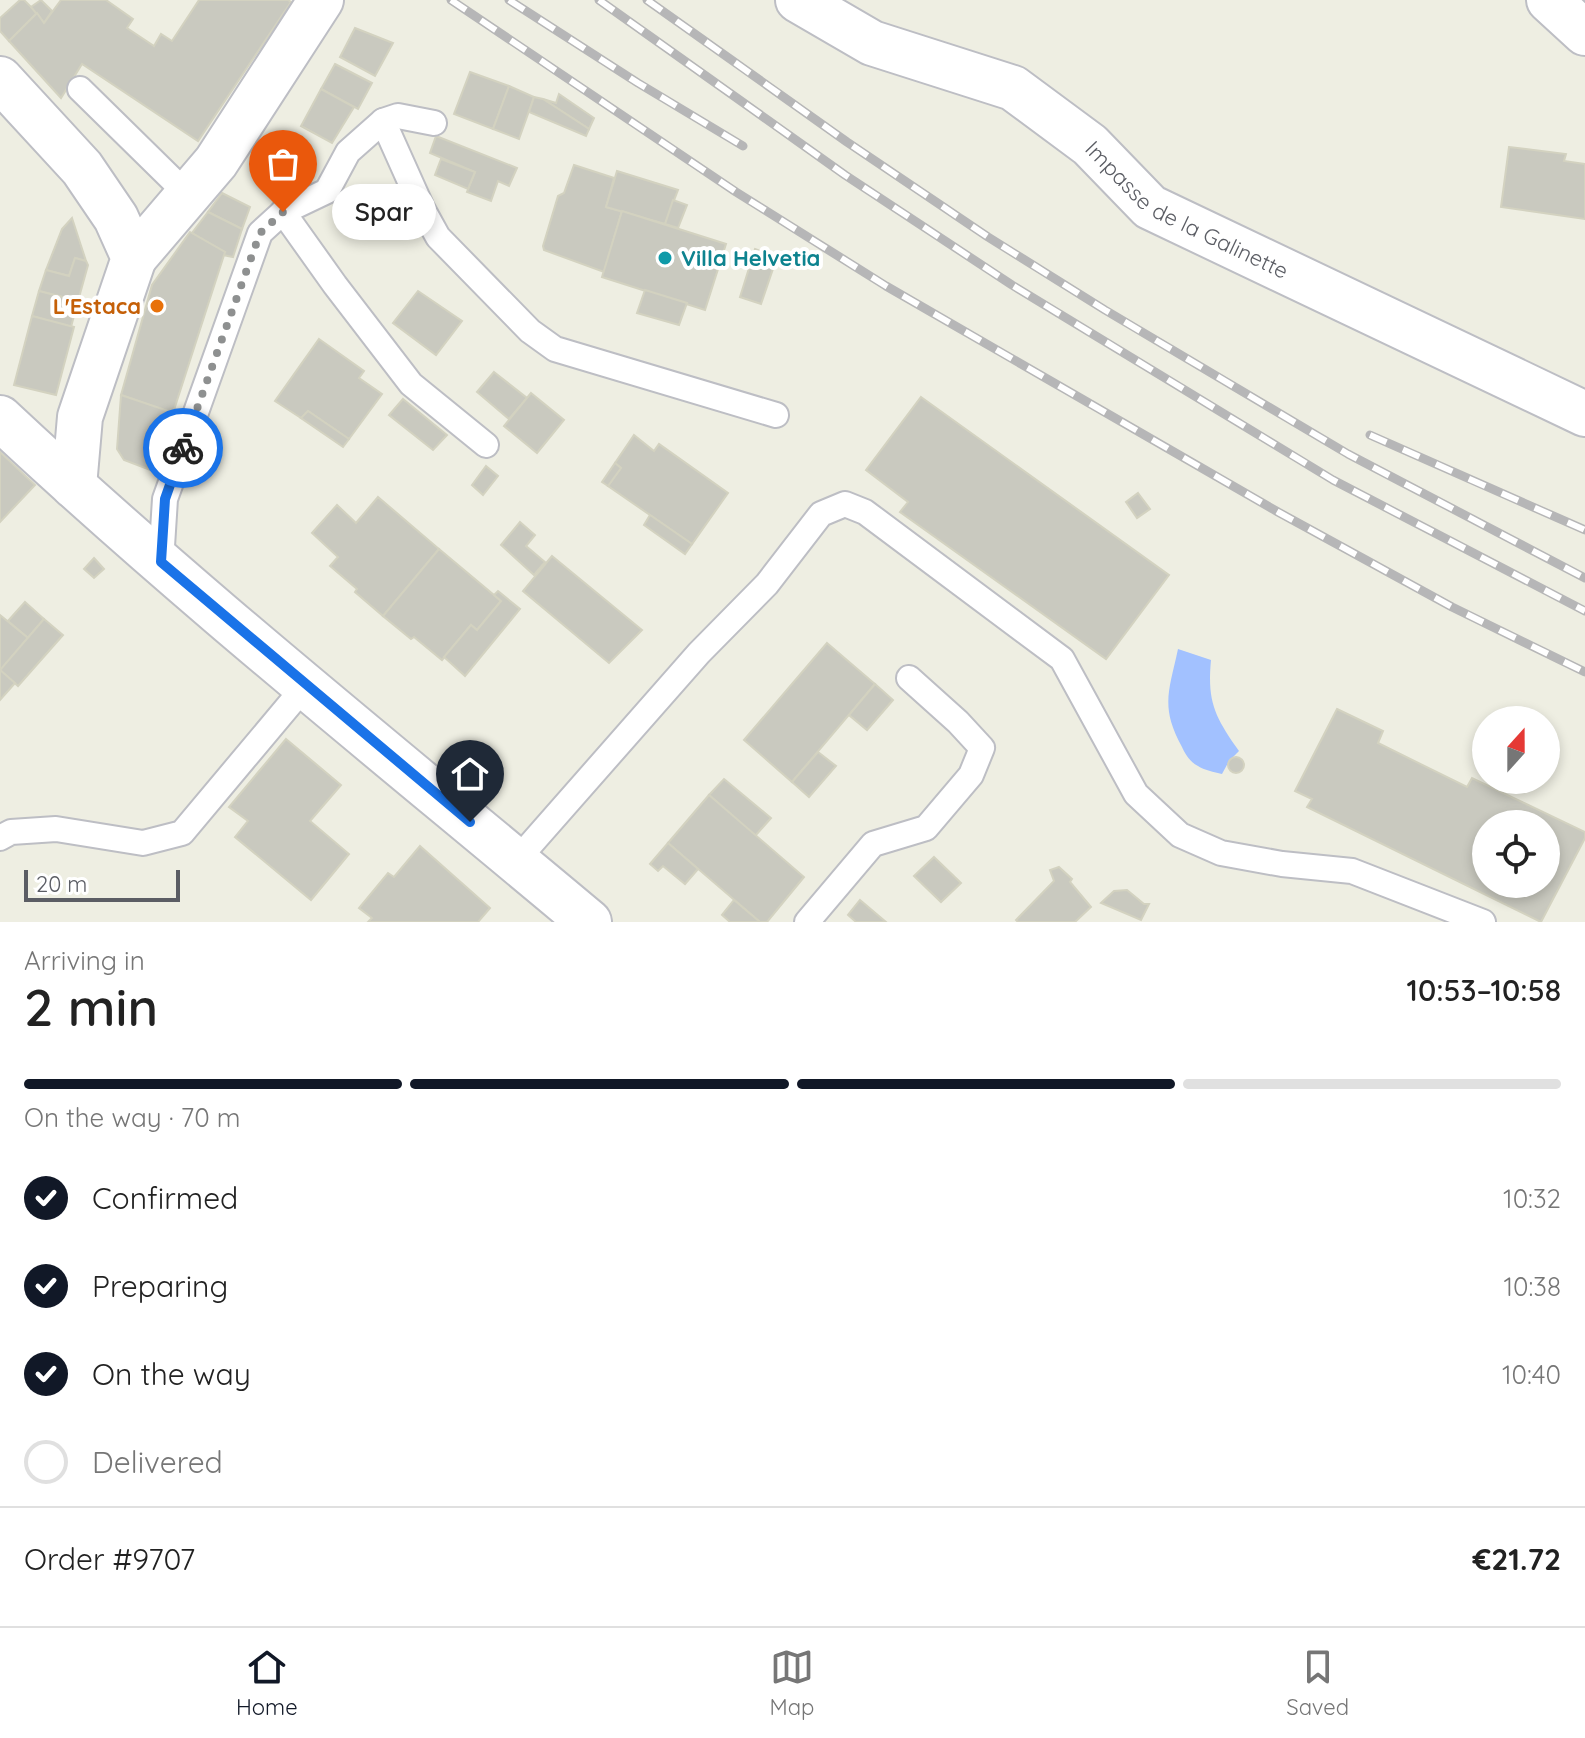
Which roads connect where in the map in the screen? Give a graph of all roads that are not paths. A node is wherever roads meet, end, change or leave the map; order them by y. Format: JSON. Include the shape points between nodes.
{"nodes":[{"id":1,"x":321,"y":0,"type":"edge"},
{"id":2,"x":798,"y":0,"type":"edge"},
{"id":3,"x":1549,"y":0,"type":"edge"},
{"id":4,"x":1585,"y":33,"type":"edge"},
{"id":5,"x":0,"y":79,"type":"edge"},
{"id":6,"x":80,"y":89,"type":"dead end"},
{"id":7,"x":383,"y":121,"type":"junction"},
{"id":8,"x":434,"y":123,"type":"dead end"},
{"id":9,"x":189,"y":196,"type":"junction"},
{"id":10,"x":283,"y":212,"type":"junction"},
{"id":11,"x":134,"y":258,"type":"junction"},
{"id":12,"x":1585,"y":414,"type":"edge"},
{"id":13,"x":776,"y":415,"type":"dead end"},
{"id":14,"x":0,"y":418,"type":"edge"},
{"id":15,"x":486,"y":445,"type":"dead end"},
{"id":16,"x":74,"y":486,"type":"junction"},
{"id":17,"x":161,"y":562,"type":"junction"},
{"id":18,"x":909,"y":678,"type":"dead end"},
{"id":19,"x":306,"y":685,"type":"junction"},
{"id":20,"x":0,"y":838,"type":"edge"},
{"id":21,"x":516,"y":861,"type":"junction"},
{"id":22,"x":589,"y":922,"type":"edge"},
{"id":23,"x":807,"y":922,"type":"edge"},
{"id":24,"x":1483,"y":922,"type":"edge"}],
"edges":[{"from":1,"to":9,"type":"street"},
{"from":2,"to":12,"type":"street","name":"Impasse de la Galinette","via":[[872,43],[1013,88],[1090,145],[1150,207]]},
{"from":3,"to":4,"type":"street"},
{"from":5,"to":11,"type":"street","via":[[82,168],[116,218]]},
{"from":6,"to":9,"type":"lane"},
{"from":7,"to":8,"type":"lane","via":[[398,116]]},
{"from":7,"to":10,"type":"lane","via":[[348,152],[327,191]]},
{"from":7,"to":13,"type":"lane","via":[[438,237],[530,331],[555,349]]},
{"from":9,"to":11,"type":"street"},
{"from":10,"to":15,"type":"lane","via":[[411,384]]},
{"from":10,"to":17,"type":"lane","via":[[260,233],[165,499]]},
{"from":11,"to":16,"type":"street","via":[[80,417]]},
{"from":14,"to":16,"type":"street"},
{"from":16,"to":17,"type":"street"},
{"from":17,"to":19,"type":"street"},
{"from":18,"to":23,"type":"lane","via":[[982,748],[971,775],[926,828],[873,844]]},
{"from":19,"to":20,"type":"lane","via":[[182,833],[143,843],[56,829],[11,832]]},
{"from":19,"to":21,"type":"street"},
{"from":21,"to":22,"type":"street"},
{"from":21,"to":24,"type":"lane","via":[[699,653],[767,584],[821,514],[845,504],[865,512],[1062,659],[1136,794],[1180,835],[1221,853],[1352,871]]}]}
